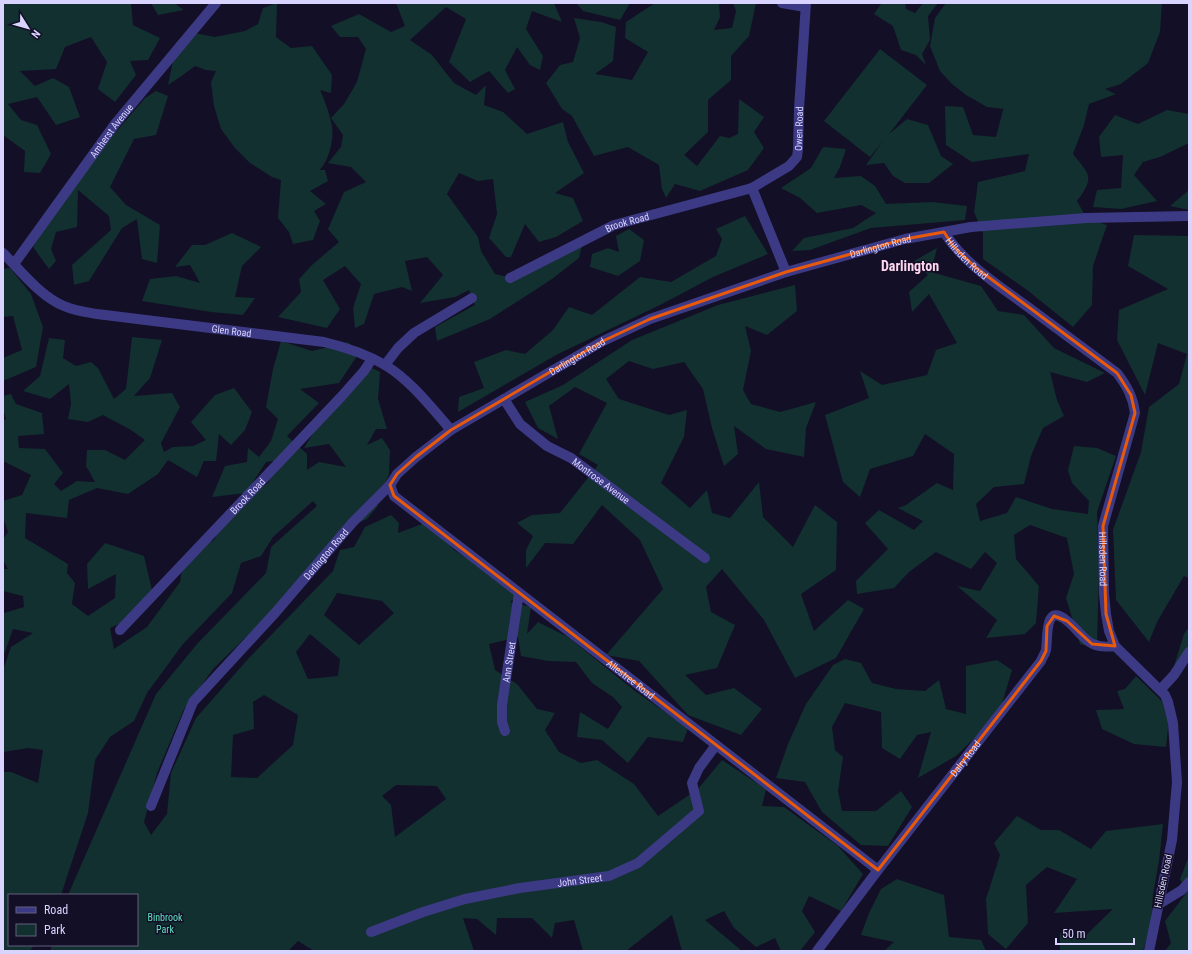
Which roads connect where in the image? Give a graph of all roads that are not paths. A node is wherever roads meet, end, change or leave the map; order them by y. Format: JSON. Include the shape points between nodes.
{"nodes":[{"id":1,"x":216,"y":3,"type":"edge"},
{"id":2,"x":782,"y":3,"type":"edge"},
{"id":3,"x":806,"y":5,"type":"edge"},
{"id":4,"x":752,"y":188,"type":"junction"},
{"id":5,"x":1189,"y":216,"type":"edge"},
{"id":6,"x":944,"y":232,"type":"junction"},
{"id":7,"x":3,"y":253,"type":"edge"},
{"id":8,"x":14,"y":264,"type":"junction"},
{"id":9,"x":786,"y":272,"type":"junction"},
{"id":10,"x":510,"y":278,"type":"dead end"},
{"id":11,"x":472,"y":298,"type":"dead end"},
{"id":12,"x":372,"y":359,"type":"junction"},
{"id":13,"x":385,"y":365,"type":"junction"},
{"id":14,"x":504,"y":399,"type":"junction"},
{"id":15,"x":451,"y":430,"type":"junction"},
{"id":16,"x":390,"y":485,"type":"junction"},
{"id":17,"x":705,"y":558,"type":"dead end"},
{"id":18,"x":519,"y":593,"type":"junction"},
{"id":19,"x":120,"y":630,"type":"dead end"},
{"id":20,"x":1115,"y":646,"type":"junction"},
{"id":21,"x":1189,"y":652,"type":"edge"},
{"id":22,"x":1161,"y":689,"type":"junction"},
{"id":23,"x":505,"y":731,"type":"dead end"},
{"id":24,"x":716,"y":745,"type":"junction"},
{"id":25,"x":151,"y":806,"type":"dead end"},
{"id":26,"x":878,"y":870,"type":"junction"},
{"id":27,"x":1189,"y":882,"type":"edge"},
{"id":28,"x":1159,"y":904,"type":"junction"},
{"id":29,"x":371,"y":932,"type":"dead end"},
{"id":30,"x":817,"y":951,"type":"edge"},
{"id":31,"x":1149,"y":951,"type":"edge"}],
"edges":[{"from":1,"to":8,"type":"street","name":"Amherst Avenue","via":[[115,124]]},
{"from":2,"to":3,"type":"street"},
{"from":3,"to":4,"type":"street","name":"Owen Road","via":[[797,157],[789,166]]},
{"from":4,"to":9,"type":"street"},
{"from":4,"to":10,"type":"street","name":"Brook Road","via":[[614,225]]},
{"from":5,"to":6,"type":"street","name":"Darlington Road","via":[[1086,218],[971,227]]},
{"from":6,"to":9,"type":"street","name":"Darlington Road","via":[[905,239]]},
{"from":6,"to":20,"type":"street","name":"Hillsden Road","via":[[953,246],[975,267],[1117,373],[1132,396],[1135,414],[1103,526],[1105,607],[1109,631]]},
{"from":7,"to":8,"type":"street","name":"Glen Road"},
{"from":8,"to":12,"type":"street","name":"Glen Road","via":[[46,295],[75,310],[324,342],[347,347]]},
{"from":9,"to":14,"type":"street","name":"Darlington Road","via":[[650,319],[603,341]]},
{"from":11,"to":13,"type":"street","via":[[414,333]]},
{"from":12,"to":13,"type":"street","name":"Glen Road"},
{"from":12,"to":19,"type":"street","name":"Brook Road","via":[[341,397]]},
{"from":13,"to":15,"type":"street","name":"Glen Road","via":[[422,397]]},
{"from":14,"to":15,"type":"street","name":"Darlington Road"},
{"from":14,"to":17,"type":"street","name":"Montrose Avenue","via":[[520,424],[548,446],[571,458]]},
{"from":15,"to":16,"type":"street","name":"Darlington Road","via":[[397,474]]},
{"from":16,"to":18,"type":"street","name":"Allestree Road","via":[[394,496]]},
{"from":16,"to":25,"type":"street","name":"Darlington Road","via":[[353,522],[275,613],[193,702]]},
{"from":18,"to":23,"type":"street","name":"Ann Street","via":[[502,705]]},
{"from":18,"to":24,"type":"street","name":"Allestree Road"},
{"from":20,"to":22,"type":"street","name":"Hillsden Road"},
{"from":20,"to":26,"type":"street","name":"Dalry Road","via":[[1104,648],[1092,644],[1067,621],[1061,617],[1052,617],[1047,626],[1046,651],[1041,661]]},
{"from":21,"to":22,"type":"street"},
{"from":22,"to":28,"type":"street","name":"Hillsden Road","via":[[1168,702],[1173,723],[1177,782],[1172,840]]},
{"from":24,"to":26,"type":"street","name":"Allestree Road"},
{"from":24,"to":29,"type":"street","name":"John Street","via":[[699,768],[692,783],[699,811],[638,863],[609,876],[520,888],[465,899]]},
{"from":26,"to":30,"type":"street","name":"Dalry Road"},
{"from":27,"to":28,"type":"street","via":[[1182,890]]},
{"from":28,"to":31,"type":"street","name":"Hillsden Road"}]}
